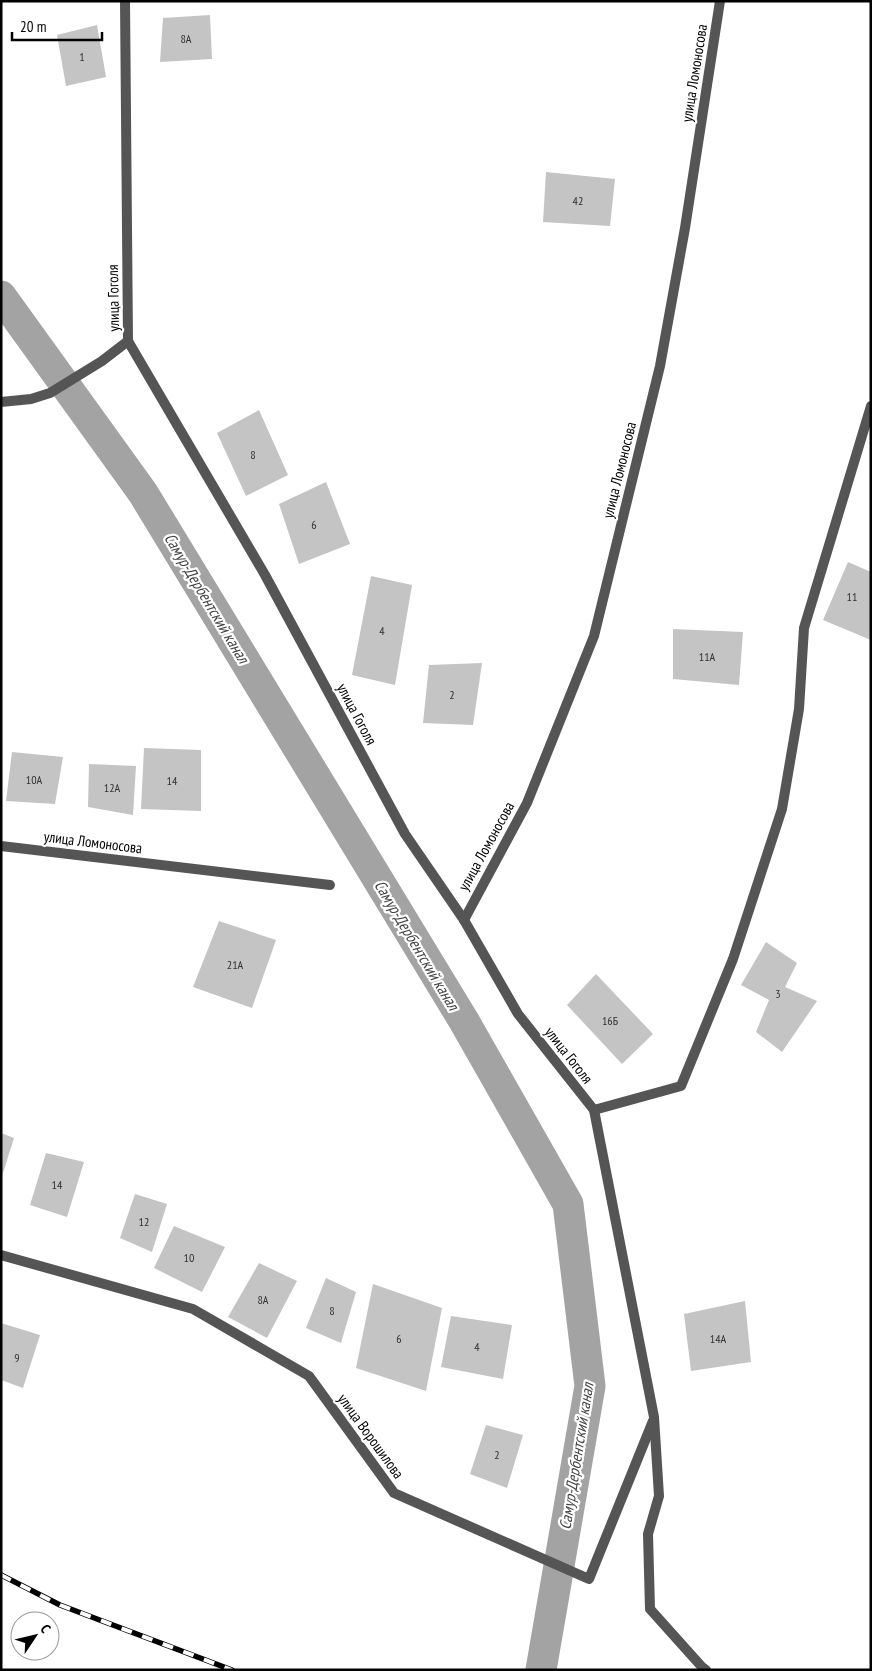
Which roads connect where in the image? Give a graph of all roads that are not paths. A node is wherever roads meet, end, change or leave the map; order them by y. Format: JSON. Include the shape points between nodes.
{"nodes":[{"id":1,"x":125,"y":1,"type":"edge"},
{"id":2,"x":720,"y":1,"type":"edge"},
{"id":3,"x":128,"y":341,"type":"junction"},
{"id":4,"x":1,"y":402,"type":"edge"},
{"id":5,"x":871,"y":406,"type":"edge"},
{"id":6,"x":1,"y":846,"type":"edge"},
{"id":7,"x":330,"y":884,"type":"dead end"},
{"id":8,"x":464,"y":920,"type":"junction"},
{"id":9,"x":594,"y":1110,"type":"junction"},
{"id":10,"x":1,"y":1255,"type":"edge"},
{"id":11,"x":654,"y":1418,"type":"junction"},
{"id":12,"x":706,"y":1670,"type":"edge"}],
"edges":[{"from":1,"to":3,"type":"street","name":"улица Гоголя"},
{"from":2,"to":8,"type":"street","name":"улица Ломоносова","via":[[660,366],[594,636],[527,803]]},
{"from":3,"to":4,"type":"street","via":[[102,362],[50,394],[31,400]]},
{"from":3,"to":8,"type":"street","name":"улица Гоголя","via":[[265,575],[405,834]]},
{"from":5,"to":9,"type":"street","via":[[804,628],[799,710],[782,809],[733,959],[682,1086]]},
{"from":6,"to":7,"type":"street","name":"улица Ломоносова"},
{"from":8,"to":9,"type":"street","name":"улица Гоголя","via":[[518,1014]]},
{"from":9,"to":11,"type":"street","name":"улица Гоголя"},
{"from":10,"to":11,"type":"street","name":"улица Ворошилова","via":[[193,1309],[309,1376],[394,1493],[589,1579]]},
{"from":11,"to":12,"type":"street","name":"улица Гоголя","via":[[659,1496],[648,1534],[650,1609]]}]}
